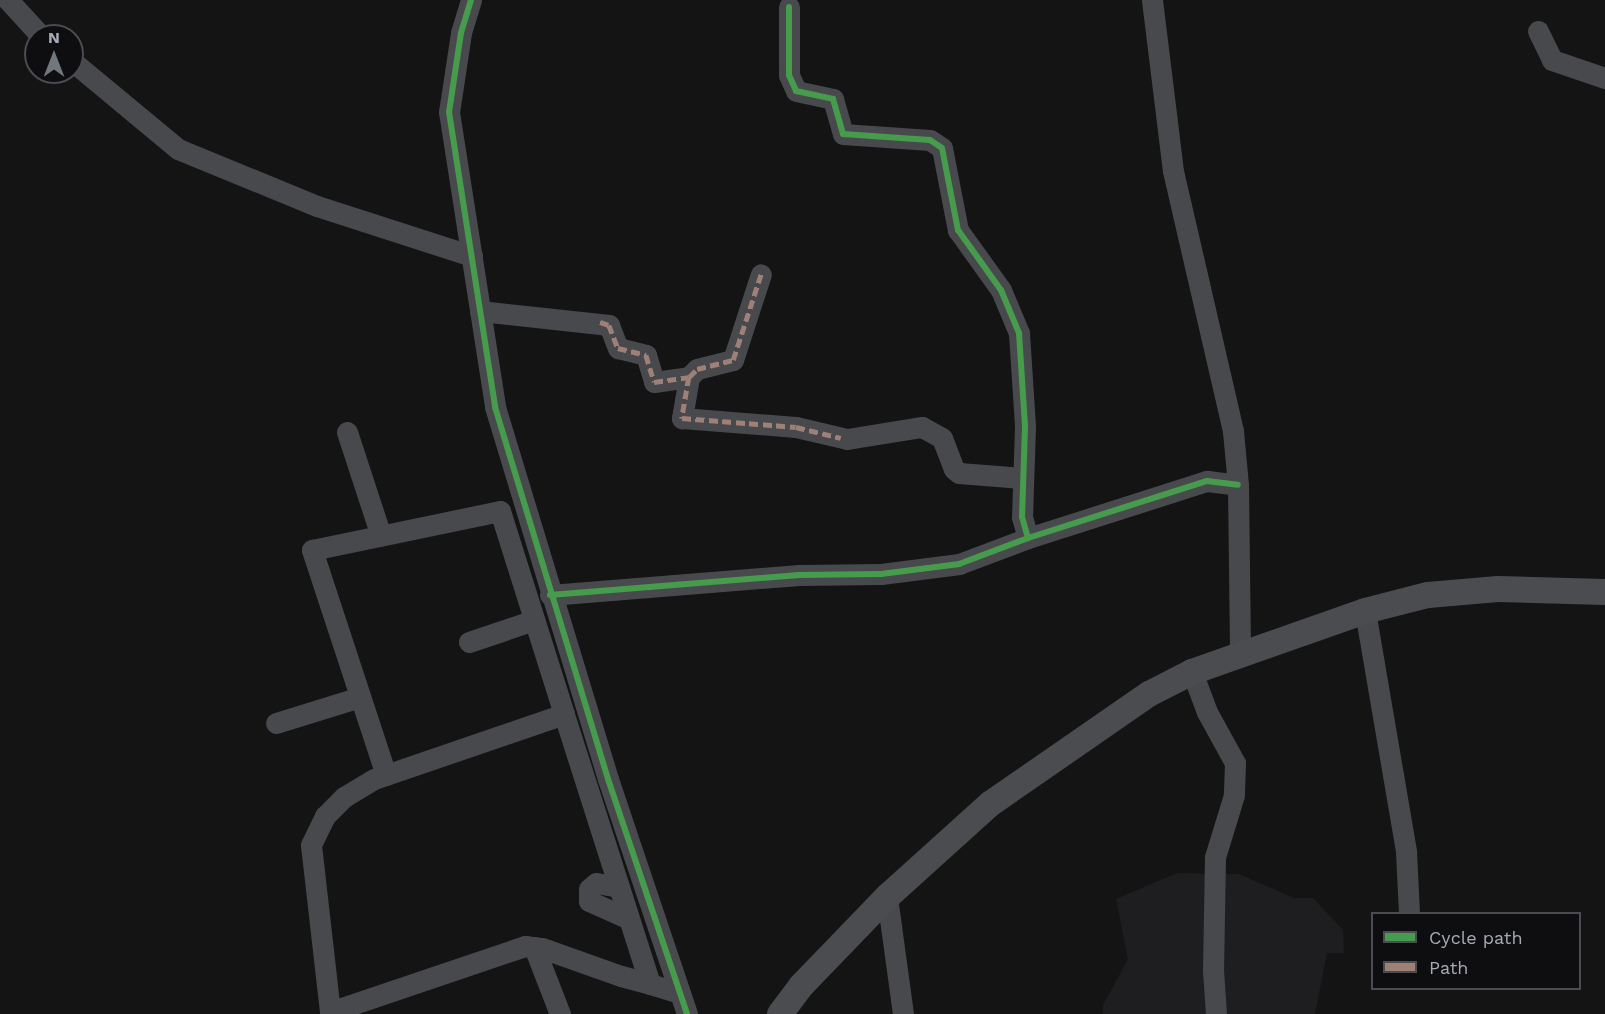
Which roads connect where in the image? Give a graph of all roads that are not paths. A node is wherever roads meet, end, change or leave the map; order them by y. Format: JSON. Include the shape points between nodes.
{"nodes":[{"id":1,"x":8,"y":0,"type":"edge"},
{"id":2,"x":471,"y":0,"type":"edge"},
{"id":3,"x":1152,"y":0,"type":"edge"},
{"id":4,"x":789,"y":7,"type":"dead end"},
{"id":5,"x":30,"y":24,"type":"edge"},
{"id":6,"x":1538,"y":31,"type":"dead end"},
{"id":7,"x":84,"y":71,"type":"edge"},
{"id":8,"x":1605,"y":78,"type":"edge"},
{"id":9,"x":472,"y":256,"type":"junction"},
{"id":10,"x":761,"y":274,"type":"dead end"},
{"id":11,"x":480,"y":311,"type":"junction"},
{"id":12,"x":689,"y":378,"type":"junction"},
{"id":13,"x":347,"y":432,"type":"dead end"},
{"id":14,"x":1023,"y":478,"type":"junction"},
{"id":15,"x":1238,"y":484,"type":"junction"},
{"id":16,"x":381,"y":536,"type":"junction"},
{"id":17,"x":1028,"y":538,"type":"junction"},
{"id":18,"x":1605,"y":592,"type":"edge"},
{"id":19,"x":550,"y":595,"type":"junction"},
{"id":20,"x":1365,"y":611,"type":"junction"},
{"id":21,"x":534,"y":620,"type":"junction"},
{"id":22,"x":469,"y":642,"type":"dead end"},
{"id":23,"x":1240,"y":652,"type":"junction"},
{"id":24,"x":1192,"y":672,"type":"junction"},
{"id":25,"x":360,"y":697,"type":"junction"},
{"id":26,"x":564,"y":714,"type":"junction"},
{"id":27,"x":276,"y":723,"type":"dead end"},
{"id":28,"x":386,"y":775,"type":"junction"},
{"id":29,"x":619,"y":887,"type":"junction"},
{"id":30,"x":887,"y":897,"type":"junction"},
{"id":31,"x":1409,"y":912,"type":"edge"},
{"id":32,"x":629,"y":918,"type":"junction"},
{"id":33,"x":534,"y":947,"type":"junction"},
{"id":34,"x":650,"y":984,"type":"junction"},
{"id":35,"x":680,"y":993,"type":"junction"},
{"id":36,"x":560,"y":1014,"type":"edge"},
{"id":37,"x":687,"y":1014,"type":"edge"},
{"id":38,"x":780,"y":1014,"type":"edge"},
{"id":39,"x":903,"y":1014,"type":"edge"},
{"id":40,"x":1216,"y":1014,"type":"edge"}],
"edges":[{"from":1,"to":5,"type":"street"},
{"from":2,"to":9,"type":"street","via":[[461,33],[449,112]]},
{"from":3,"to":15,"type":"street","via":[[1173,171],[1233,431]]},
{"from":4,"to":14,"type":"street","via":[[790,82],[796,91],[833,99],[845,135],[930,140],[942,148],[958,230],[1001,290],[1019,333],[1026,427]]},
{"from":6,"to":8,"type":"street","via":[[1552,60]]},
{"from":7,"to":9,"type":"street","via":[[178,149],[317,206]]},
{"from":9,"to":11,"type":"street"},
{"from":10,"to":12,"type":"street","via":[[733,360],[697,369]]},
{"from":11,"to":12,"type":"street","via":[[605,323],[618,348],[646,355],[652,380]]},
{"from":11,"to":19,"type":"street","via":[[495,407]]},
{"from":12,"to":14,"type":"street","via":[[682,418],[796,427],[847,438],[922,427],[942,438],[954,470],[959,473]]},
{"from":13,"to":16,"type":"street"},
{"from":14,"to":17,"type":"street","via":[[1022,517]]},
{"from":15,"to":17,"type":"street","via":[[1207,481]]},
{"from":15,"to":23,"type":"street"},
{"from":16,"to":21,"type":"street","via":[[500,511]]},
{"from":16,"to":25,"type":"street","via":[[312,550]]},
{"from":17,"to":19,"type":"street","via":[[959,564],[881,574],[777,576]]},
{"from":18,"to":20,"type":"main road","via":[[1471,591],[1428,595]]},
{"from":19,"to":35,"type":"street"},
{"from":20,"to":23,"type":"main road"},
{"from":20,"to":31,"type":"street","via":[[1406,852]]},
{"from":21,"to":22,"type":"street"},
{"from":21,"to":26,"type":"street"},
{"from":23,"to":24,"type":"main road"},
{"from":24,"to":30,"type":"main road","via":[[1149,694],[990,804]]},
{"from":24,"to":40,"type":"street","via":[[1207,712],[1235,764],[1234,795],[1215,858]]},
{"from":25,"to":27,"type":"street"},
{"from":25,"to":28,"type":"street"},
{"from":26,"to":28,"type":"street"},
{"from":26,"to":29,"type":"street"},
{"from":28,"to":33,"type":"street","via":[[344,797],[325,816],[311,845],[330,1012],[489,956]]},
{"from":29,"to":32,"type":"street"},
{"from":29,"to":32,"type":"street","via":[[596,883],[589,889],[589,901]]},
{"from":30,"to":38,"type":"main road","via":[[801,986]]},
{"from":30,"to":39,"type":"street"},
{"from":32,"to":34,"type":"street"},
{"from":33,"to":34,"type":"street"},
{"from":33,"to":36,"type":"street"},
{"from":34,"to":35,"type":"street"},
{"from":35,"to":37,"type":"street"}]}
